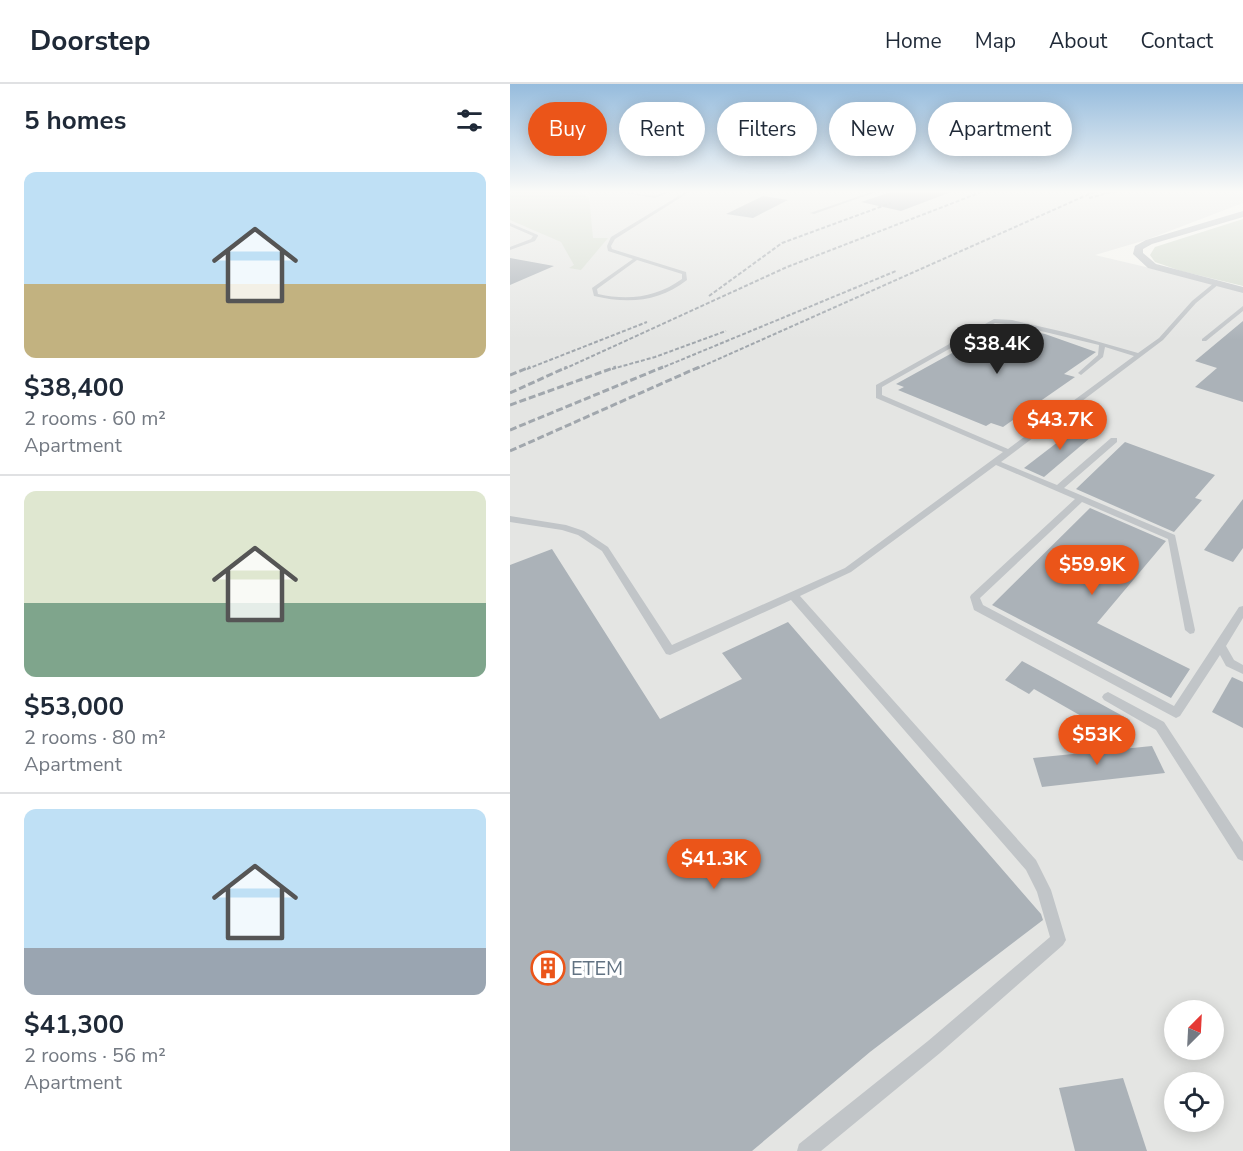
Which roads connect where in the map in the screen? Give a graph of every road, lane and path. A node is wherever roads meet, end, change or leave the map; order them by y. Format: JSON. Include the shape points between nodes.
{"nodes":[{"id":1,"x":531,"y":241,"type":"edge"},
{"id":2,"x":612,"y":241,"type":"edge"},
{"id":3,"x":1153,"y":241,"type":"edge"},
{"id":4,"x":510,"y":249,"type":"edge"},
{"id":5,"x":637,"y":258,"type":"junction"},
{"id":6,"x":1216,"y":284,"type":"junction"},
{"id":7,"x":1243,"y":290,"type":"edge"},
{"id":8,"x":1243,"y":308,"type":"edge"},
{"id":9,"x":1204,"y":340,"type":"dead end"},
{"id":10,"x":1102,"y":344,"type":"junction"},
{"id":11,"x":1139,"y":355,"type":"junction"},
{"id":12,"x":1081,"y":373,"type":"dead end"},
{"id":13,"x":1114,"y":440,"type":"dead end"},
{"id":14,"x":1009,"y":452,"type":"junction"},
{"id":15,"x":995,"y":462,"type":"junction"},
{"id":16,"x":1058,"y":489,"type":"junction"},
{"id":17,"x":1080,"y":499,"type":"junction"},
{"id":18,"x":510,"y":519,"type":"edge"},
{"id":19,"x":793,"y":595,"type":"junction"},
{"id":20,"x":1243,"y":610,"type":"edge"},
{"id":21,"x":1190,"y":630,"type":"dead end"},
{"id":22,"x":1220,"y":646,"type":"junction"},
{"id":23,"x":1243,"y":670,"type":"edge"},
{"id":24,"x":1108,"y":697,"type":"dead end"},
{"id":25,"x":1243,"y":854,"type":"edge"},
{"id":26,"x":806,"y":1151,"type":"edge"}],
"edges":[{"from":1,"to":4,"type":"lane"},
{"from":2,"to":5,"type":"lane","via":[[610,250]]},
{"from":3,"to":6,"type":"street","via":[[1138,248],[1138,254],[1152,266]]},
{"from":5,"to":5,"type":"lane","via":[[684,273],[685,279],[676,287],[638,300],[596,296],[594,289],[600,283]]},
{"from":6,"to":7,"type":"street"},
{"from":6,"to":11,"type":"lane","via":[[1161,339]]},
{"from":8,"to":9,"type":"lane"},
{"from":10,"to":11,"type":"lane"},
{"from":10,"to":12,"type":"lane","via":[[1101,356]]},
{"from":10,"to":14,"type":"lane","via":[[1011,320],[994,321],[878,386],[879,396]]},
{"from":11,"to":14,"type":"lane"},
{"from":13,"to":16,"type":"lane"},
{"from":14,"to":15,"type":"lane"},
{"from":15,"to":16,"type":"lane"},
{"from":15,"to":19,"type":"lane","via":[[848,570]]},
{"from":16,"to":17,"type":"lane"},
{"from":17,"to":21,"type":"lane","via":[[1172,537]]},
{"from":17,"to":22,"type":"lane","via":[[975,597],[978,607],[1176,713]]},
{"from":18,"to":19,"type":"lane","via":[[564,526],[605,549],[670,651]]},
{"from":19,"to":26,"type":"lane","via":[[1031,865],[1044,890],[1058,940]]},
{"from":20,"to":22,"type":"lane"},
{"from":22,"to":23,"type":"lane","via":[[1230,663]]},
{"from":24,"to":25,"type":"lane","via":[[1160,726]]}]}
